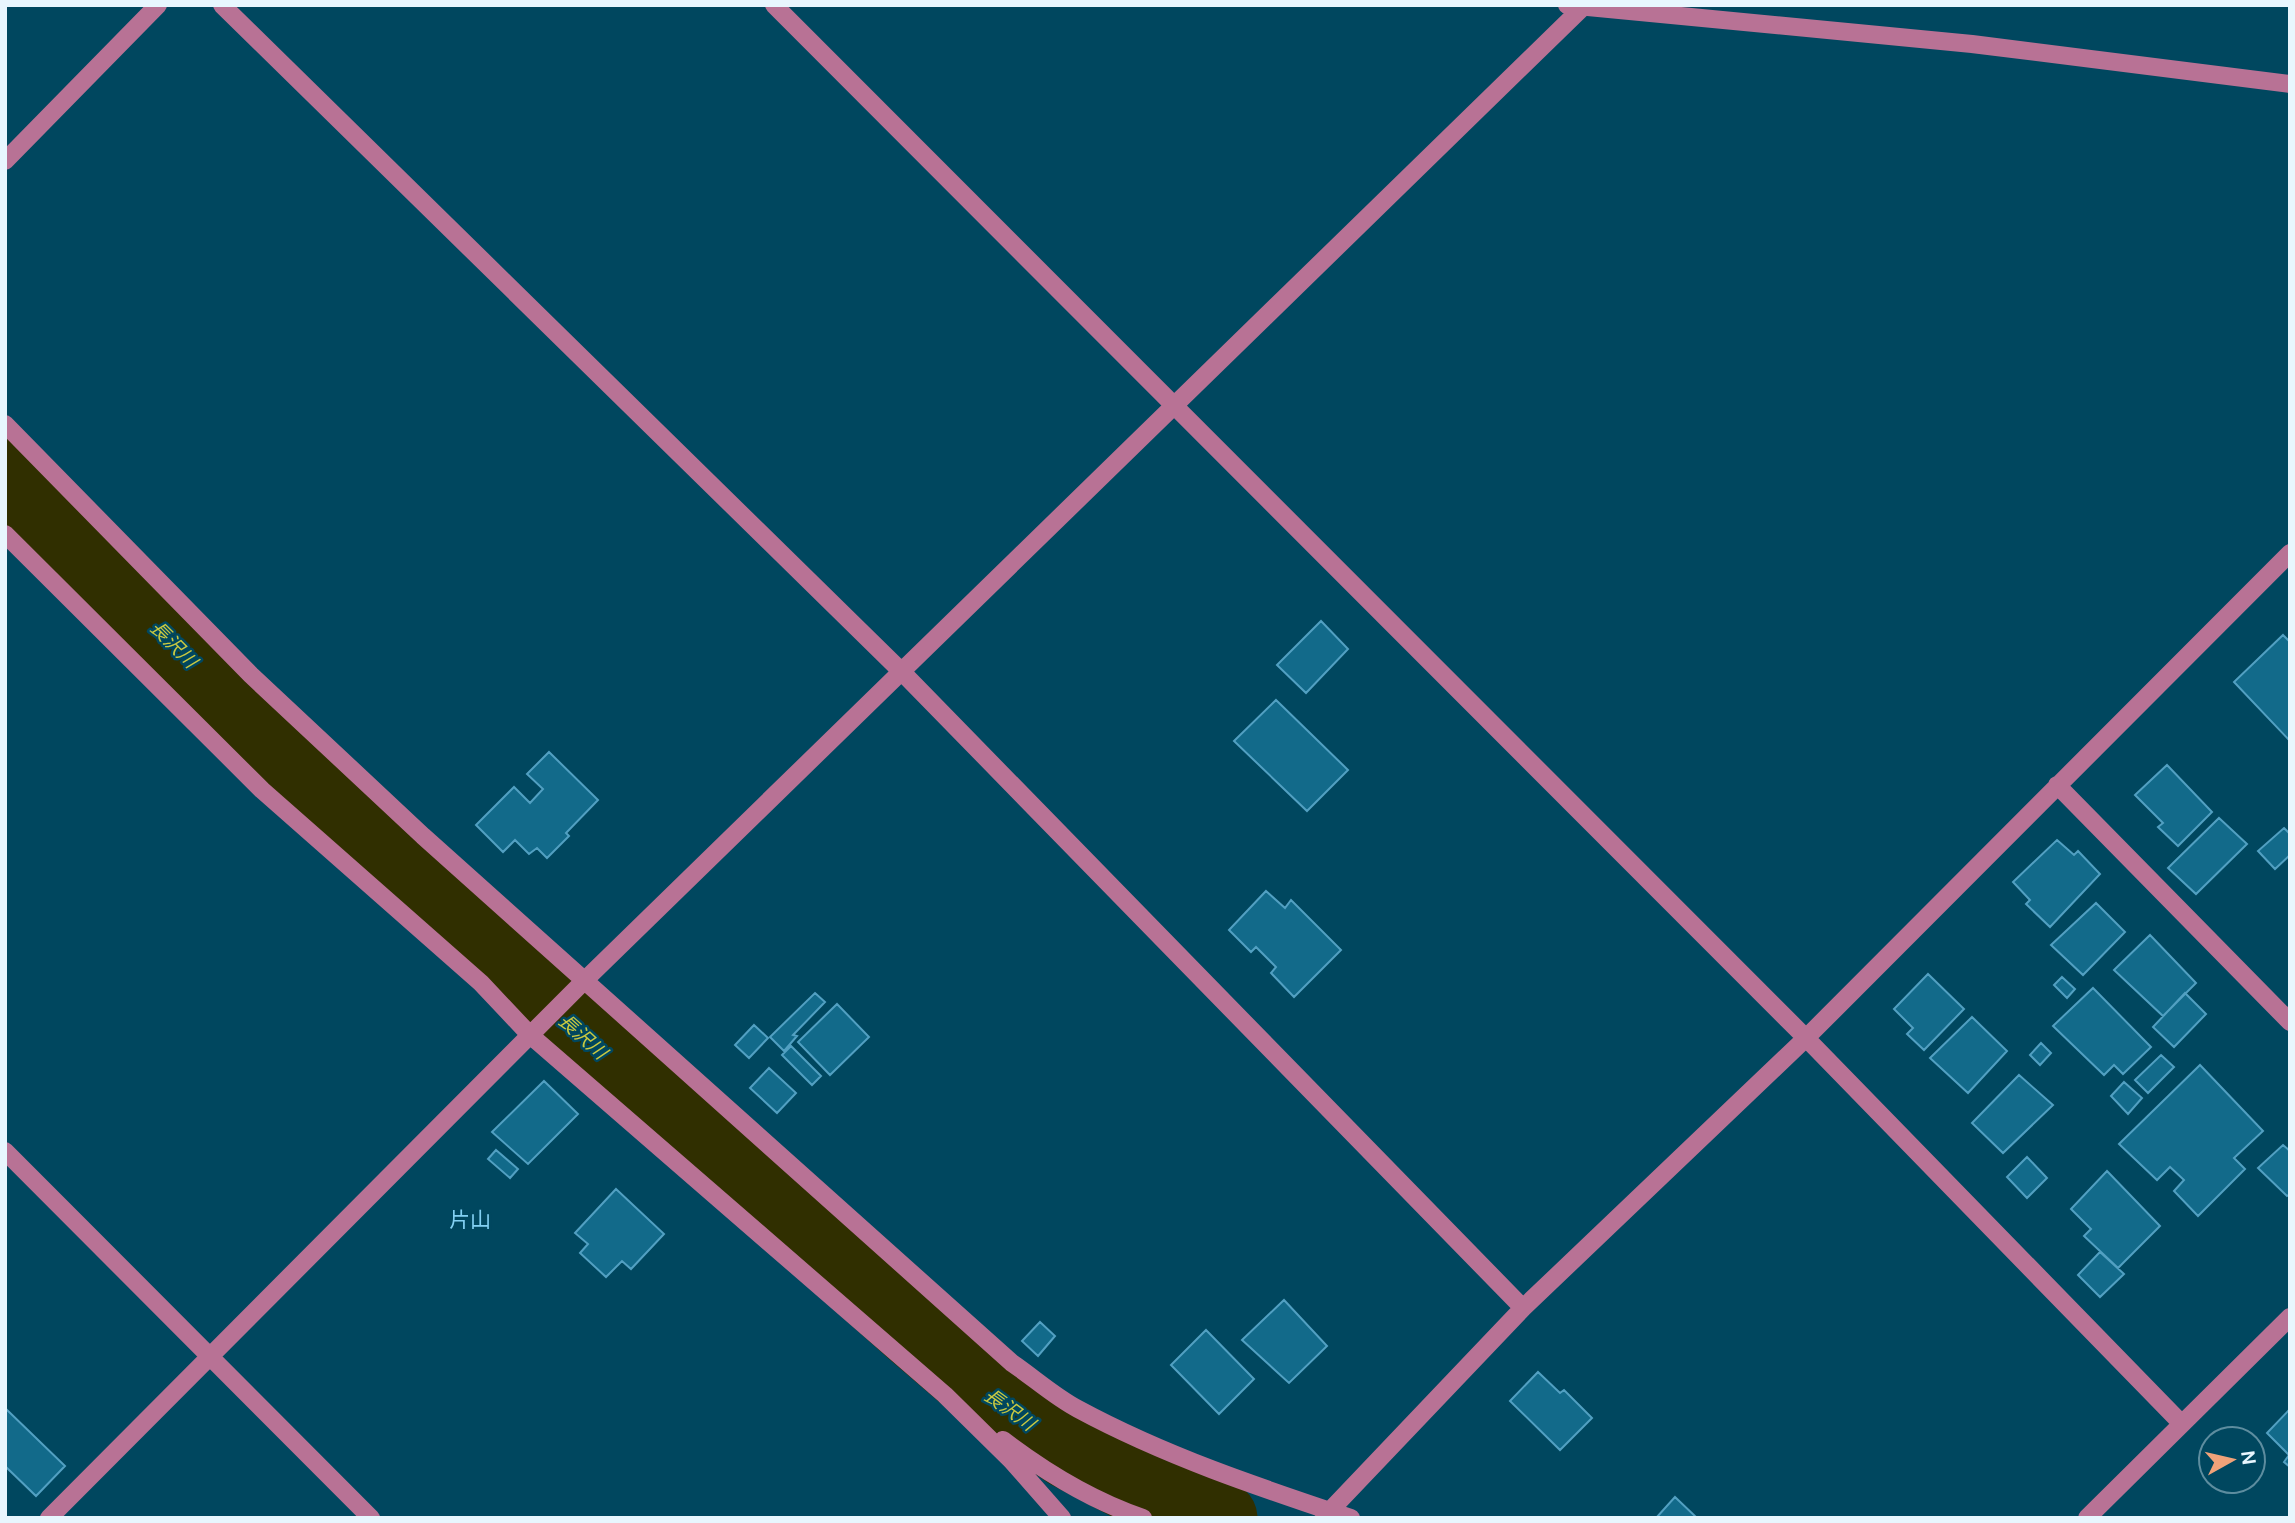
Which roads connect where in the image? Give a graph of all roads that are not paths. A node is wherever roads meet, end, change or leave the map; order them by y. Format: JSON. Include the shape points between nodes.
{"nodes":[{"id":1,"x":158,"y":5,"type":"edge"},
{"id":2,"x":222,"y":5,"type":"edge"},
{"id":3,"x":774,"y":5,"type":"edge"},
{"id":4,"x":1579,"y":6,"type":"edge"},
{"id":5,"x":2290,"y":85,"type":"edge"},
{"id":6,"x":5,"y":162,"type":"edge"},
{"id":7,"x":1172,"y":406,"type":"junction"},
{"id":8,"x":5,"y":424,"type":"edge"},
{"id":9,"x":5,"y":534,"type":"edge"},
{"id":10,"x":2290,"y":552,"type":"edge"},
{"id":11,"x":902,"y":672,"type":"junction"},
{"id":12,"x":2057,"y":785,"type":"junction"},
{"id":13,"x":581,"y":984,"type":"junction"},
{"id":14,"x":2290,"y":1022,"type":"edge"},
{"id":15,"x":535,"y":1030,"type":"junction"},
{"id":16,"x":1806,"y":1038,"type":"junction"},
{"id":17,"x":5,"y":1151,"type":"edge"},
{"id":18,"x":1523,"y":1308,"type":"junction"},
{"id":19,"x":2290,"y":1317,"type":"edge"},
{"id":20,"x":211,"y":1356,"type":"junction"},
{"id":21,"x":945,"y":1395,"type":"junction"},
{"id":22,"x":2182,"y":1424,"type":"junction"},
{"id":23,"x":1327,"y":1514,"type":"edge"},
{"id":24,"x":49,"y":1518,"type":"edge"},
{"id":25,"x":371,"y":1518,"type":"edge"},
{"id":26,"x":1062,"y":1518,"type":"edge"},
{"id":27,"x":1143,"y":1518,"type":"edge"},
{"id":28,"x":1351,"y":1518,"type":"edge"},
{"id":29,"x":2087,"y":1518,"type":"edge"}],
"edges":[{"from":1,"to":6,"type":"street"},
{"from":2,"to":11,"type":"street"},
{"from":3,"to":7,"type":"street"},
{"from":4,"to":5,"type":"street","via":[[1972,44]]},
{"from":4,"to":7,"type":"street"},
{"from":7,"to":11,"type":"street"},
{"from":7,"to":16,"type":"street"},
{"from":8,"to":13,"type":"street","via":[[251,675]]},
{"from":9,"to":15,"type":"street","via":[[262,790]]},
{"from":10,"to":12,"type":"street"},
{"from":11,"to":13,"type":"street"},
{"from":11,"to":18,"type":"street"},
{"from":12,"to":14,"type":"street"},
{"from":12,"to":16,"type":"street"},
{"from":13,"to":15,"type":"street"},
{"from":13,"to":23,"type":"street","via":[[922,1285],[1023,1371],[1075,1408],[1150,1445]]},
{"from":15,"to":20,"type":"street"},
{"from":15,"to":21,"type":"street"},
{"from":16,"to":18,"type":"street"},
{"from":16,"to":22,"type":"street"},
{"from":17,"to":20,"type":"street"},
{"from":18,"to":23,"type":"street"},
{"from":19,"to":22,"type":"street"},
{"from":20,"to":24,"type":"street"},
{"from":20,"to":25,"type":"street"},
{"from":21,"to":26,"type":"street"},
{"from":21,"to":27,"type":"street","via":[[1020,1453],[1115,1508]]},
{"from":22,"to":29,"type":"street"},
{"from":23,"to":28,"type":"street"}]}
